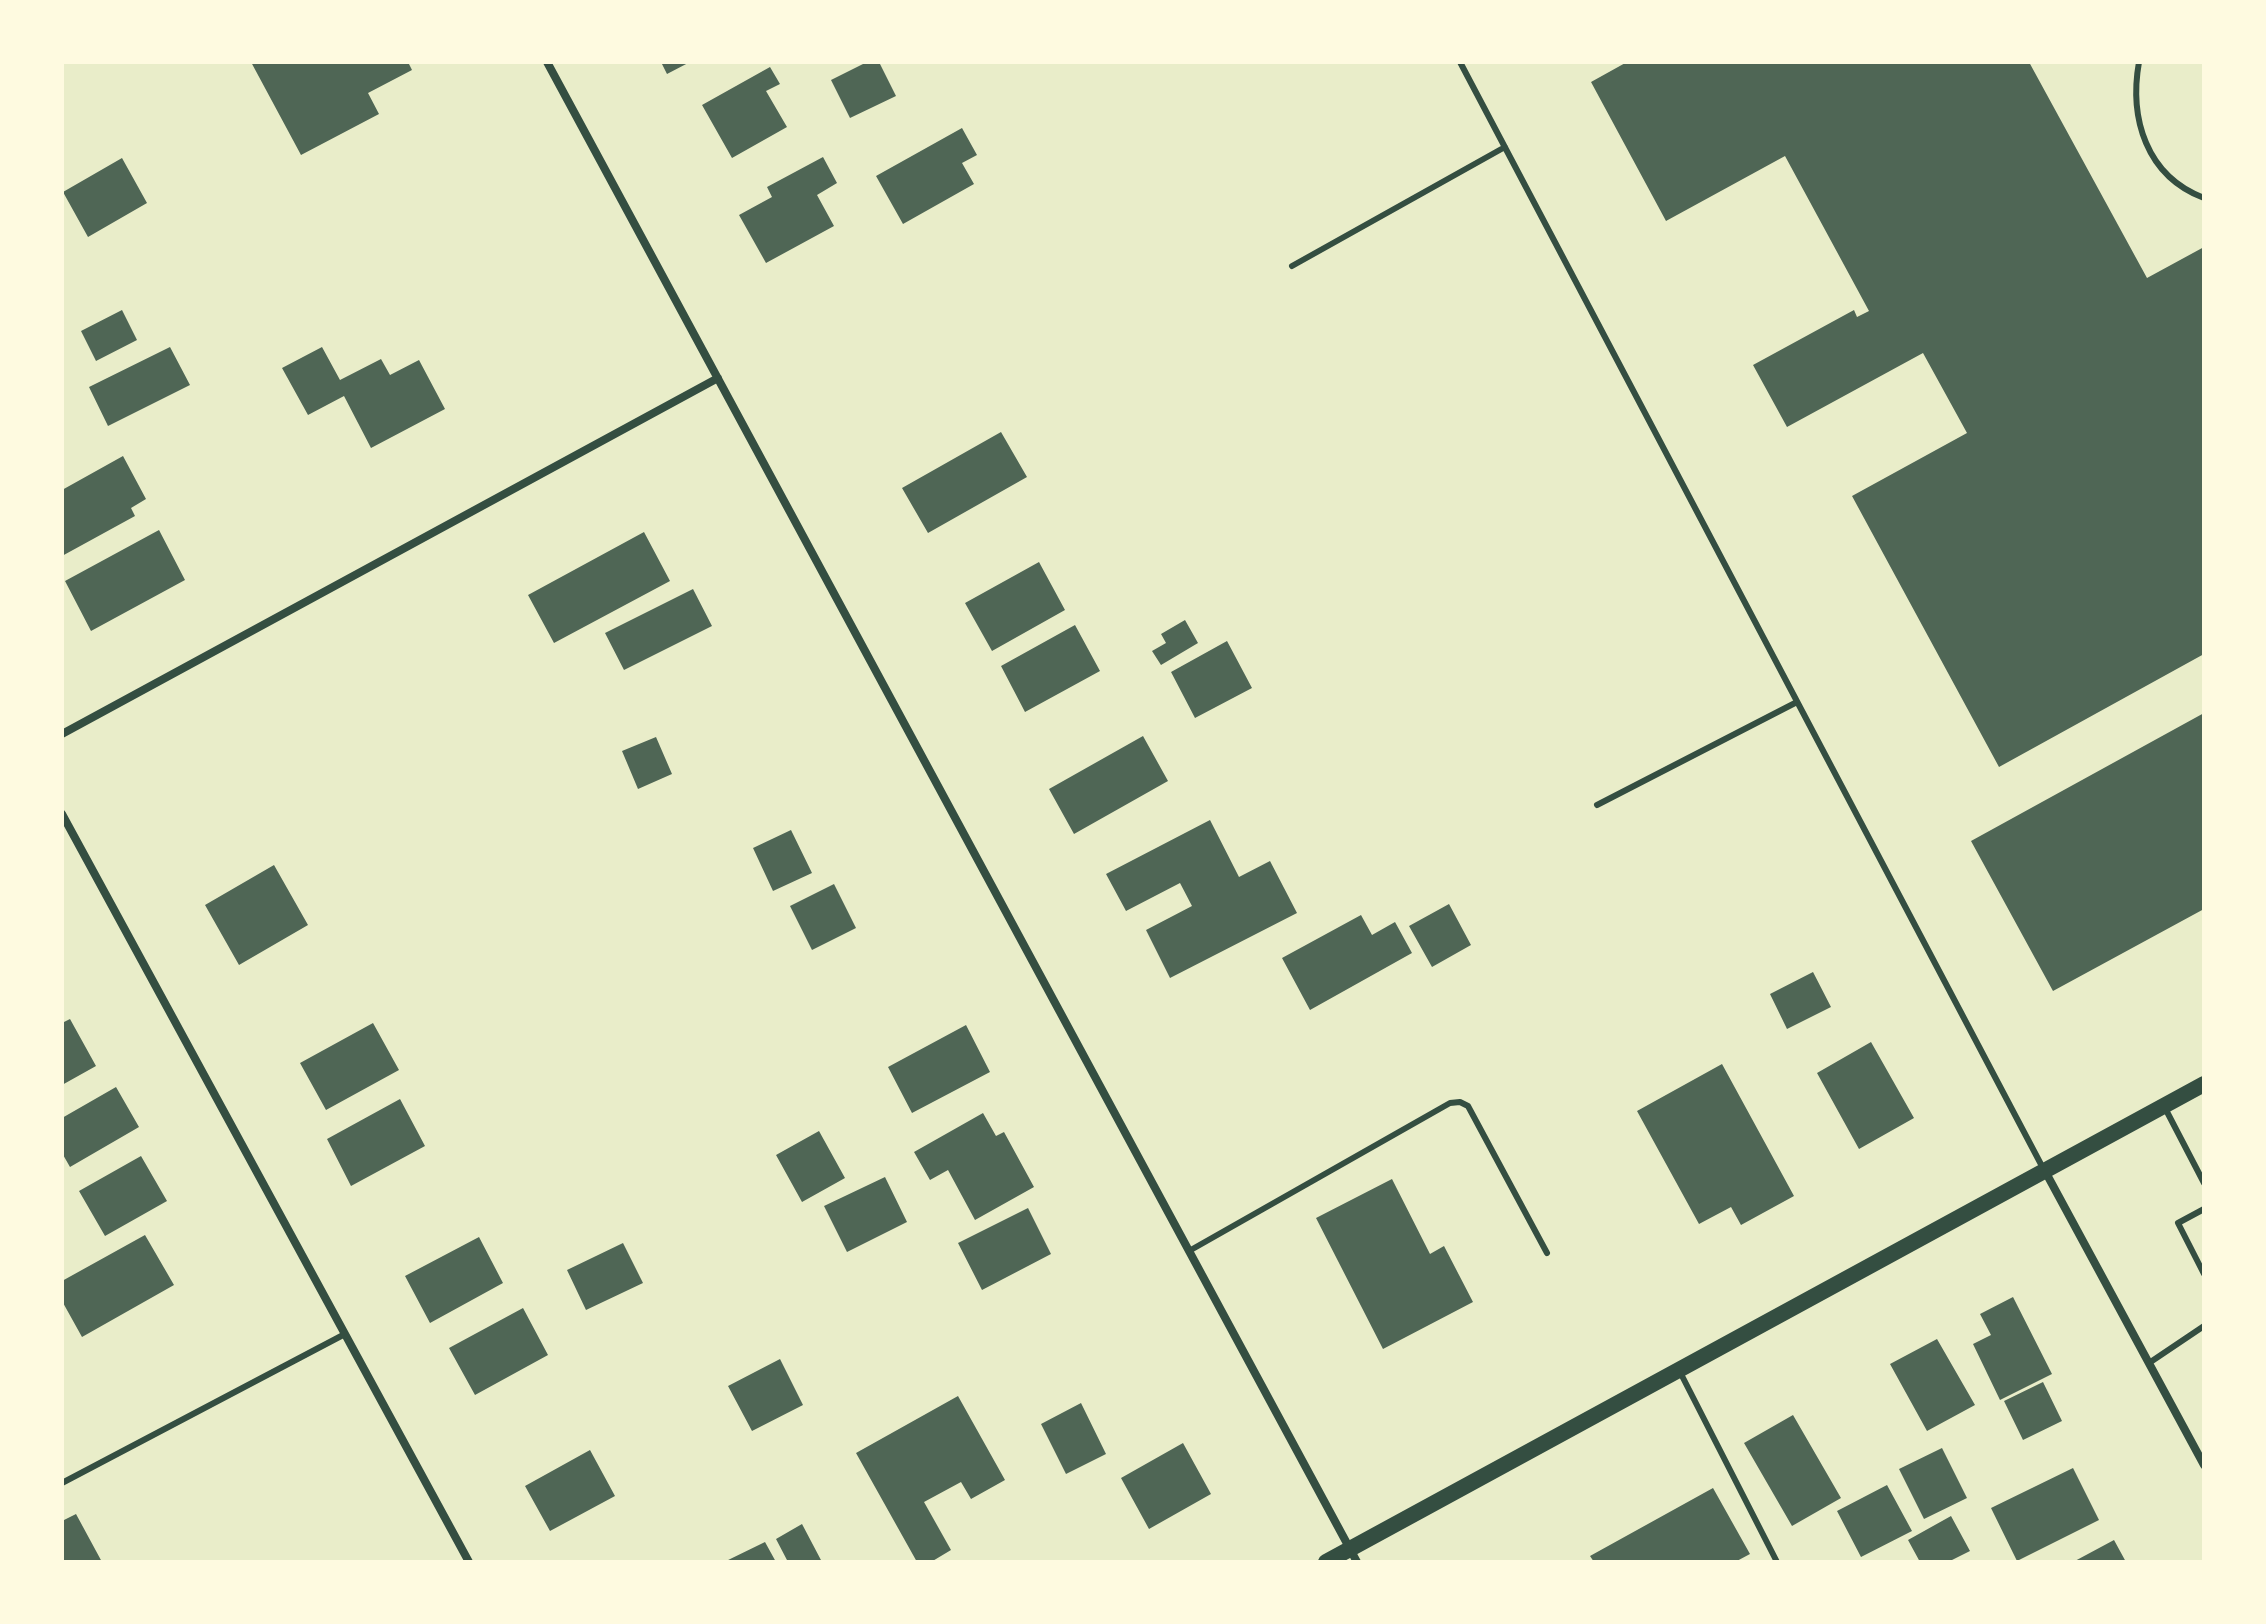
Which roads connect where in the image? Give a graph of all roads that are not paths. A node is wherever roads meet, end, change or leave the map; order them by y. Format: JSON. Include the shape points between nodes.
{"nodes":[{"id":1,"x":547,"y":62,"type":"edge"},
{"id":2,"x":1460,"y":62,"type":"edge"},
{"id":3,"x":2139,"y":62,"type":"edge"},
{"id":4,"x":1505,"y":147,"type":"junction"},
{"id":5,"x":2204,"y":198,"type":"edge"},
{"id":6,"x":1292,"y":266,"type":"dead end"},
{"id":7,"x":718,"y":378,"type":"junction"},
{"id":8,"x":1797,"y":702,"type":"junction"},
{"id":9,"x":62,"y":734,"type":"edge"},
{"id":10,"x":1597,"y":805,"type":"dead end"},
{"id":11,"x":62,"y":814,"type":"edge"},
{"id":12,"x":2204,"y":1084,"type":"edge"},
{"id":13,"x":2164,"y":1106,"type":"junction"},
{"id":14,"x":2045,"y":1171,"type":"junction"},
{"id":15,"x":2204,"y":1183,"type":"edge"},
{"id":16,"x":2204,"y":1209,"type":"edge"},
{"id":17,"x":1189,"y":1251,"type":"junction"},
{"id":18,"x":1547,"y":1253,"type":"dead end"},
{"id":19,"x":2204,"y":1274,"type":"edge"},
{"id":20,"x":2204,"y":1326,"type":"edge"},
{"id":21,"x":345,"y":1334,"type":"junction"},
{"id":22,"x":2149,"y":1363,"type":"junction"},
{"id":23,"x":1679,"y":1370,"type":"junction"},
{"id":24,"x":2204,"y":1465,"type":"edge"},
{"id":25,"x":62,"y":1483,"type":"edge"},
{"id":26,"x":1354,"y":1555,"type":"edge"},
{"id":27,"x":469,"y":1562,"type":"edge"},
{"id":28,"x":1326,"y":1562,"type":"edge"},
{"id":29,"x":1777,"y":1562,"type":"edge"}],
"edges":[{"from":1,"to":7,"type":"street"},
{"from":2,"to":4,"type":"lane"},
{"from":3,"to":5,"type":"lane","via":[[2135,106],[2148,149],[2178,184]]},
{"from":4,"to":6,"type":"lane"},
{"from":4,"to":8,"type":"lane"},
{"from":7,"to":9,"type":"street"},
{"from":7,"to":17,"type":"street"},
{"from":8,"to":10,"type":"lane"},
{"from":8,"to":14,"type":"lane"},
{"from":11,"to":21,"type":"street"},
{"from":12,"to":13,"type":"main road"},
{"from":13,"to":14,"type":"main road"},
{"from":13,"to":15,"type":"lane"},
{"from":14,"to":22,"type":"street"},
{"from":14,"to":23,"type":"main road"},
{"from":16,"to":19,"type":"lane","via":[[2178,1223]]},
{"from":17,"to":18,"type":"lane","via":[[1460,1102],[1468,1106]]},
{"from":17,"to":26,"type":"street"},
{"from":20,"to":22,"type":"lane"},
{"from":21,"to":25,"type":"lane"},
{"from":21,"to":27,"type":"street"},
{"from":22,"to":24,"type":"street"},
{"from":23,"to":26,"type":"main road"},
{"from":23,"to":29,"type":"lane"},
{"from":26,"to":28,"type":"main road"}]}
